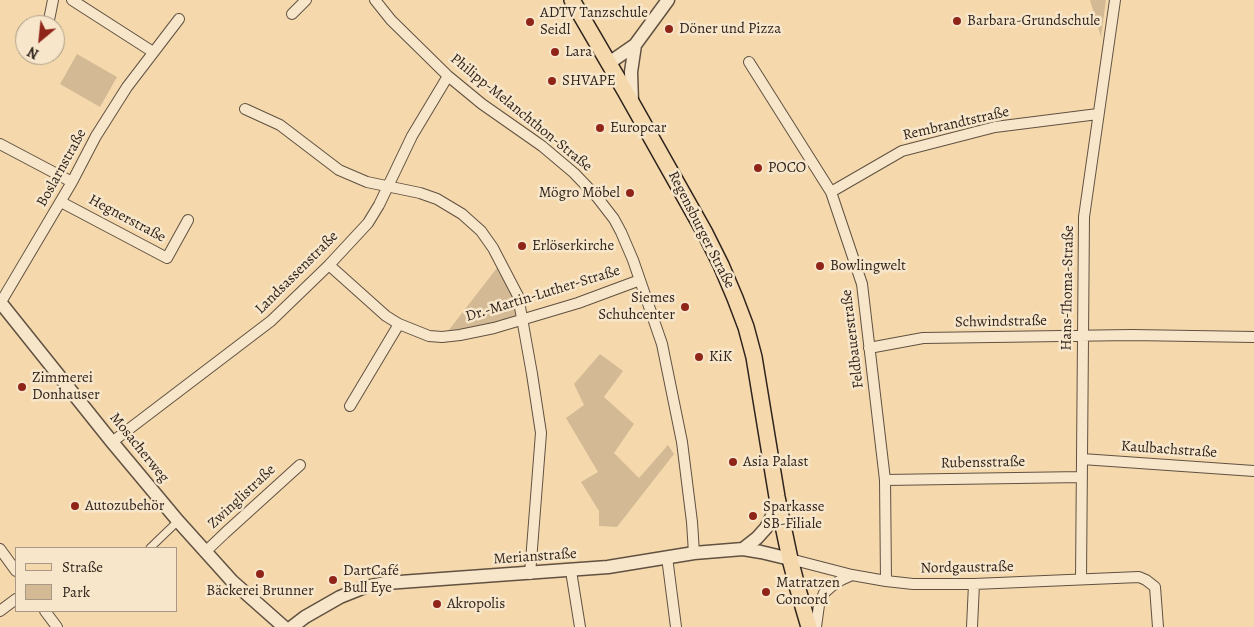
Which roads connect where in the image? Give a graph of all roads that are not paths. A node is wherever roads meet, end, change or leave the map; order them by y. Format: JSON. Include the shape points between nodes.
{"nodes":[{"id":1,"x":53,"y":0,"type":"edge"},
{"id":2,"x":72,"y":0,"type":"edge"},
{"id":3,"x":306,"y":0,"type":"edge"},
{"id":4,"x":375,"y":0,"type":"edge"},
{"id":5,"x":572,"y":0,"type":"edge"},
{"id":6,"x":668,"y":0,"type":"edge"},
{"id":7,"x":1115,"y":0,"type":"edge"},
{"id":8,"x":292,"y":14,"type":"dead end"},
{"id":9,"x":50,"y":15,"type":"edge"},
{"id":10,"x":179,"y":19,"type":"dead end"},
{"id":11,"x":635,"y":45,"type":"junction"},
{"id":12,"x":153,"y":52,"type":"junction"},
{"id":13,"x":749,"y":62,"type":"dead end"},
{"id":14,"x":609,"y":63,"type":"junction"},
{"id":15,"x":448,"y":76,"type":"junction"},
{"id":16,"x":632,"y":104,"type":"junction"},
{"id":17,"x":246,"y":109,"type":"dead end"},
{"id":18,"x":1098,"y":114,"type":"junction"},
{"id":19,"x":0,"y":144,"type":"edge"},
{"id":20,"x":72,"y":182,"type":"junction"},
{"id":21,"x":388,"y":187,"type":"junction"},
{"id":22,"x":831,"y":192,"type":"junction"},
{"id":23,"x":61,"y":202,"type":"junction"},
{"id":24,"x":188,"y":220,"type":"dead end"},
{"id":25,"x":328,"y":265,"type":"junction"},
{"id":26,"x":640,"y":280,"type":"junction"},
{"id":27,"x":0,"y":302,"type":"edge"},
{"id":28,"x":522,"y":319,"type":"junction"},
{"id":29,"x":399,"y":324,"type":"junction"},
{"id":30,"x":1083,"y":336,"type":"junction"},
{"id":31,"x":1254,"y":337,"type":"edge"},
{"id":32,"x":870,"y":348,"type":"junction"},
{"id":33,"x":350,"y":406,"type":"dead end"},
{"id":34,"x":112,"y":442,"type":"junction"},
{"id":35,"x":1082,"y":459,"type":"junction"},
{"id":36,"x":300,"y":465,"type":"dead end"},
{"id":37,"x":1254,"y":471,"type":"edge"},
{"id":38,"x":1082,"y":477,"type":"junction"},
{"id":39,"x":885,"y":480,"type":"junction"},
{"id":40,"x":778,"y":497,"type":"junction"},
{"id":41,"x":178,"y":521,"type":"junction"},
{"id":42,"x":151,"y":547,"type":"edge"},
{"id":43,"x":0,"y":549,"type":"edge"},
{"id":44,"x":743,"y":549,"type":"junction"},
{"id":45,"x":205,"y":552,"type":"junction"},
{"id":46,"x":694,"y":553,"type":"junction"},
{"id":47,"x":667,"y":558,"type":"junction"},
{"id":48,"x":790,"y":558,"type":"junction"},
{"id":49,"x":15,"y":570,"type":"edge"},
{"id":50,"x":571,"y":571,"type":"junction"},
{"id":51,"x":530,"y":574,"type":"junction"},
{"id":52,"x":852,"y":575,"type":"junction"},
{"id":53,"x":1081,"y":579,"type":"junction"},
{"id":54,"x":886,"y":581,"type":"junction"},
{"id":55,"x":974,"y":584,"type":"junction"},
{"id":56,"x":15,"y":600,"type":"edge"},
{"id":57,"x":0,"y":611,"type":"edge"},
{"id":58,"x":46,"y":612,"type":"edge"},
{"id":59,"x":57,"y":627,"type":"edge"},
{"id":60,"x":284,"y":627,"type":"edge"},
{"id":61,"x":292,"y":627,"type":"edge"},
{"id":62,"x":580,"y":627,"type":"edge"},
{"id":63,"x":676,"y":627,"type":"edge"},
{"id":64,"x":809,"y":627,"type":"edge"},
{"id":65,"x":816,"y":627,"type":"edge"},
{"id":66,"x":972,"y":627,"type":"edge"},
{"id":67,"x":1158,"y":627,"type":"edge"}],
"edges":[{"from":1,"to":9,"type":"street"},
{"from":2,"to":12,"type":"street"},
{"from":3,"to":8,"type":"street"},
{"from":4,"to":15,"type":"street","name":"Philipp-Melanchthon-Straße"},
{"from":5,"to":14,"type":"main road","name":"Regensburger Straße"},
{"from":6,"to":11,"type":"street"},
{"from":7,"to":18,"type":"street","name":"Hans-Thoma-Straße"},
{"from":10,"to":12,"type":"street","name":"Boslarnstraße"},
{"from":11,"to":14,"type":"street"},
{"from":11,"to":16,"type":"street","via":[[631,72]]},
{"from":12,"to":20,"type":"street","name":"Boslarnstraße","via":[[126,87]]},
{"from":13,"to":22,"type":"street","name":"Feldbauerstraße"},
{"from":14,"to":16,"type":"main road","name":"Regensburger Straße"},
{"from":15,"to":21,"type":"street","name":"Landsassenstraße","via":[[412,136]]},
{"from":15,"to":26,"type":"street","name":"Philipp-Melanchthon-Straße","via":[[542,146],[597,197],[621,232]]},
{"from":16,"to":40,"type":"main road","name":"Regensburger Straße","via":[[721,265],[746,327]]},
{"from":17,"to":21,"type":"street","via":[[280,125],[339,170]]},
{"from":18,"to":22,"type":"street","name":"Rembrandtstraße","via":[[994,127],[902,151]]},
{"from":18,"to":30,"type":"street","name":"Hans-Thoma-Straße","via":[[1084,217]]},
{"from":19,"to":20,"type":"street"},
{"from":20,"to":23,"type":"street","name":"Boslarnstraße"},
{"from":21,"to":25,"type":"street","name":"Landsassenstraße","via":[[368,223]]},
{"from":21,"to":28,"type":"street","via":[[438,198],[481,231],[518,296]]},
{"from":22,"to":32,"type":"street","name":"Feldbauerstraße","via":[[862,284]]},
{"from":23,"to":24,"type":"street","name":"Hegnerstraße","via":[[167,258]]},
{"from":23,"to":27,"type":"street","name":"Boslarnstraße"},
{"from":25,"to":29,"type":"street","name":"Dr.-Martin-Luther-Straße"},
{"from":25,"to":34,"type":"street","name":"Landsassenstraße","via":[[271,321]]},
{"from":26,"to":28,"type":"street","name":"Dr.-Martin-Luther-Straße"},
{"from":26,"to":46,"type":"street","name":"Philipp-Melanchthon-Straße","via":[[662,344],[682,442]]},
{"from":27,"to":34,"type":"street","name":"Mosacherweg"},
{"from":28,"to":29,"type":"street","name":"Dr.-Martin-Luther-Straße","via":[[494,328],[442,337],[429,336]]},
{"from":28,"to":51,"type":"street","via":[[541,433]]},
{"from":29,"to":33,"type":"street"},
{"from":30,"to":31,"type":"street","name":"Schwindstraße"},
{"from":30,"to":32,"type":"street","name":"Schwindstraße","via":[[923,338]]},
{"from":30,"to":35,"type":"street","name":"Hans-Thoma-Straße"},
{"from":32,"to":39,"type":"street","name":"Feldbauerstraße"},
{"from":34,"to":41,"type":"street","name":"Mosacherweg"},
{"from":35,"to":37,"type":"street","name":"Kaulbachstraße"},
{"from":35,"to":38,"type":"street","name":"Hans-Thoma-Straße"},
{"from":36,"to":45,"type":"street","name":"Zwinglistraße"},
{"from":38,"to":39,"type":"street","name":"Rubensstraße"},
{"from":38,"to":53,"type":"street","name":"Hans-Thoma-Straße"},
{"from":39,"to":54,"type":"street","name":"Feldbauerstraße"},
{"from":40,"to":44,"type":"street","via":[[766,528]]},
{"from":40,"to":48,"type":"main road","name":"Regensburger Straße"},
{"from":41,"to":42,"type":"street"},
{"from":41,"to":45,"type":"street","name":"Mosacherweg"},
{"from":43,"to":49,"type":"street"},
{"from":44,"to":46,"type":"street","name":"Merianstraße"},
{"from":44,"to":48,"type":"street","name":"Merianstraße"},
{"from":45,"to":60,"type":"street","name":"Mosacherweg"},
{"from":46,"to":47,"type":"street","name":"Merianstraße"},
{"from":47,"to":50,"type":"street","name":"Merianstraße"},
{"from":47,"to":63,"type":"street"},
{"from":48,"to":52,"type":"street","name":"Nordgaustraße"},
{"from":48,"to":64,"type":"main road","name":"Regensburger Straße"},
{"from":50,"to":51,"type":"street","name":"Merianstraße"},
{"from":50,"to":62,"type":"street"},
{"from":51,"to":61,"type":"street","name":"Merianstraße","via":[[364,587],[340,597]]},
{"from":52,"to":54,"type":"street","name":"Nordgaustraße"},
{"from":52,"to":65,"type":"street","via":[[824,593]]},
{"from":53,"to":55,"type":"street","name":"Nordgaustraße"},
{"from":53,"to":67,"type":"street","name":"Nordgaustraße","via":[[1138,577],[1146,580],[1155,587]]},
{"from":54,"to":55,"type":"street","name":"Nordgaustraße"},
{"from":55,"to":66,"type":"street"},
{"from":56,"to":57,"type":"street"},
{"from":58,"to":59,"type":"street"}]}
